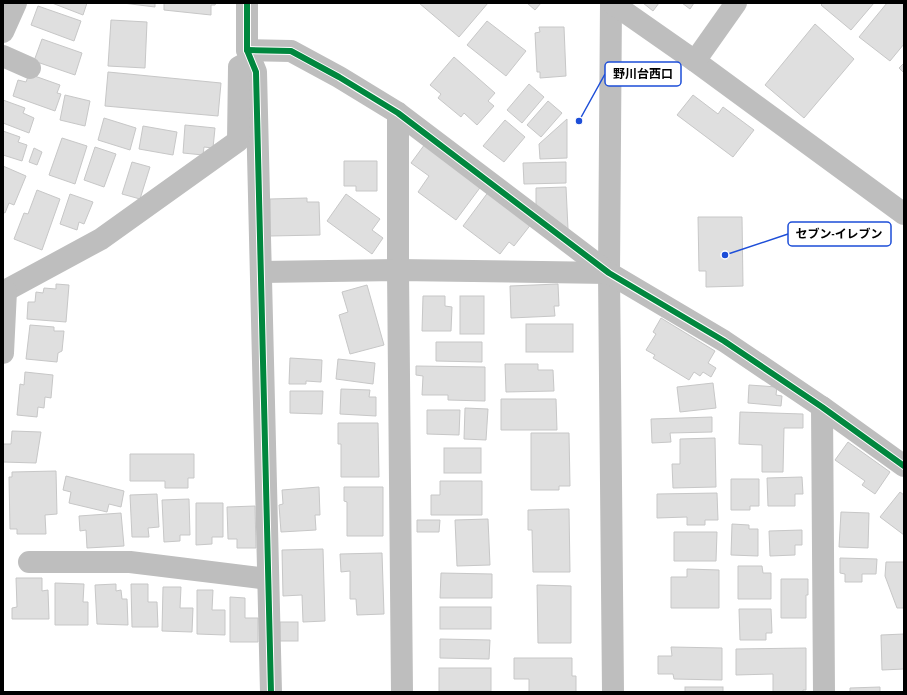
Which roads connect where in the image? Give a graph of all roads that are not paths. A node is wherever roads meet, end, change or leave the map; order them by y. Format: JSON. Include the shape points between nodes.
{"nodes":[{"id":1,"x":16,"y":3,"type":"edge"},
{"id":2,"x":247,"y":3,"type":"edge"},
{"id":3,"x":611,"y":3,"type":"edge"},
{"id":4,"x":736,"y":3,"type":"edge"},
{"id":5,"x":3,"y":32,"type":"edge"},
{"id":6,"x":248,"y":55,"type":"junction"},
{"id":7,"x":3,"y":56,"type":"edge"},
{"id":8,"x":695,"y":61,"type":"junction"},
{"id":9,"x":30,"y":68,"type":"dead end"},
{"id":10,"x":398,"y":114,"type":"junction"},
{"id":11,"x":904,"y":214,"type":"edge"},
{"id":12,"x":398,"y":270,"type":"junction"},
{"id":13,"x":261,"y":272,"type":"junction"},
{"id":14,"x":609,"y":273,"type":"junction"},
{"id":15,"x":5,"y":291,"type":"edge"},
{"id":16,"x":3,"y":353,"type":"edge"},
{"id":17,"x":822,"y":406,"type":"junction"},
{"id":18,"x":904,"y":466,"type":"edge"},
{"id":19,"x":29,"y":562,"type":"dead end"},
{"id":20,"x":268,"y":579,"type":"junction"},
{"id":21,"x":271,"y":692,"type":"edge"},
{"id":22,"x":402,"y":692,"type":"edge"},
{"id":23,"x":613,"y":692,"type":"edge"},
{"id":24,"x":824,"y":692,"type":"edge"}],
"edges":[{"from":1,"to":5,"type":"street"},
{"from":2,"to":6,"type":"street"},
{"from":3,"to":8,"type":"street"},
{"from":3,"to":14,"type":"street"},
{"from":4,"to":8,"type":"street"},
{"from":6,"to":10,"type":"street","via":[[291,51],[340,77]]},
{"from":6,"to":13,"type":"street","via":[[256,72]]},
{"from":6,"to":15,"type":"street","via":[[239,67],[238,141],[101,239]]},
{"from":7,"to":9,"type":"street"},
{"from":8,"to":11,"type":"street"},
{"from":10,"to":12,"type":"street"},
{"from":10,"to":14,"type":"street"},
{"from":12,"to":13,"type":"street"},
{"from":12,"to":14,"type":"street"},
{"from":12,"to":22,"type":"street"},
{"from":13,"to":20,"type":"street"},
{"from":14,"to":17,"type":"street","via":[[724,341]]},
{"from":14,"to":23,"type":"street"},
{"from":15,"to":16,"type":"street"},
{"from":17,"to":18,"type":"street"},
{"from":17,"to":24,"type":"street"},
{"from":19,"to":20,"type":"street","via":[[130,562]]},
{"from":20,"to":21,"type":"street"}]}
